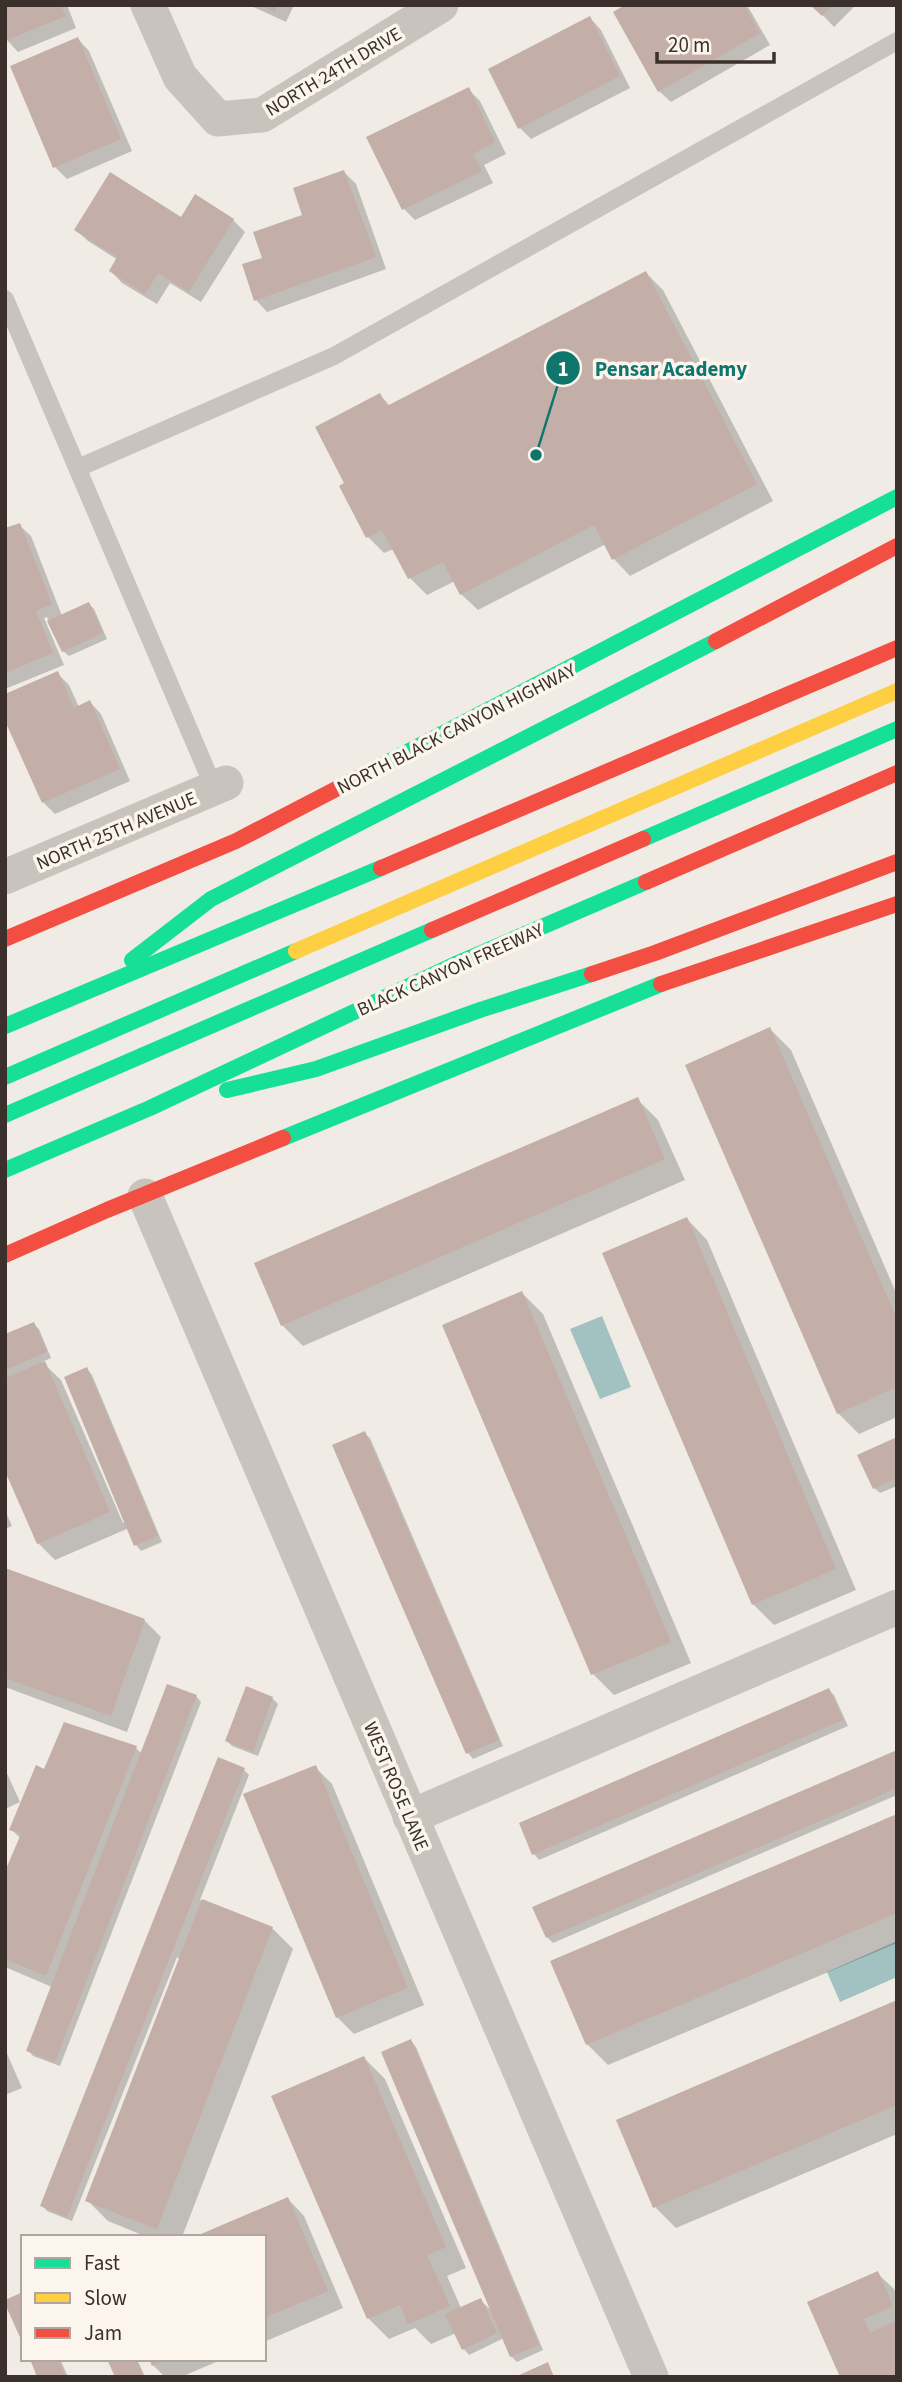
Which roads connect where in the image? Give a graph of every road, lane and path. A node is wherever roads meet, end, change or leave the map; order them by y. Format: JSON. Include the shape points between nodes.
{"nodes":[{"id":1,"x":148,"y":5,"type":"edge"},
{"id":2,"x":441,"y":5,"type":"edge"},
{"id":3,"x":897,"y":41,"type":"edge"},
{"id":4,"x":5,"y":299,"type":"edge"},
{"id":5,"x":78,"y":468,"type":"junction"},
{"id":6,"x":897,"y":497,"type":"edge"},
{"id":7,"x":897,"y":546,"type":"edge"},
{"id":8,"x":897,"y":648,"type":"edge"},
{"id":9,"x":897,"y":691,"type":"edge"},
{"id":10,"x":897,"y":729,"type":"edge"},
{"id":11,"x":897,"y":773,"type":"edge"},
{"id":12,"x":220,"y":785,"type":"joint"},
{"id":13,"x":897,"y":862,"type":"edge"},
{"id":14,"x":5,"y":877,"type":"edge"},
{"id":15,"x":897,"y":904,"type":"edge"},
{"id":16,"x":5,"y":939,"type":"edge"},
{"id":17,"x":89,"y":993,"type":"junction"},
{"id":18,"x":5,"y":1026,"type":"edge"},
{"id":19,"x":5,"y":1077,"type":"edge"},
{"id":20,"x":150,"y":1108,"type":"junction"},
{"id":21,"x":5,"y":1115,"type":"edge"},
{"id":22,"x":5,"y":1170,"type":"edge"},
{"id":23,"x":145,"y":1196,"type":"junction"},
{"id":24,"x":5,"y":1255,"type":"edge"},
{"id":25,"x":897,"y":1607,"type":"edge"},
{"id":26,"x":410,"y":1817,"type":"junction"},
{"id":27,"x":650,"y":2377,"type":"edge"}],
"edges":[{"from":1,"to":2,"type":"street","name":"NORTH 24TH DRIVE","via":[[180,77],[218,118],[262,115]]},
{"from":3,"to":5,"type":"lane","via":[[334,356]]},
{"from":4,"to":5,"type":"lane"},
{"from":5,"to":12,"type":"lane"},
{"from":6,"to":16,"type":"main road","name":"NORTH BLACK CANYON HIGHWAY","via":[[236,841]]},
{"from":7,"to":17,"type":"main road","via":[[211,899]]},
{"from":8,"to":17,"type":"main road"},
{"from":9,"to":19,"type":"main road"},
{"from":10,"to":21,"type":"main road"},
{"from":11,"to":20,"type":"main road","name":"BLACK CANYON FREEWAY","via":[[458,964]]},
{"from":12,"to":14,"type":"street","name":"NORTH 25TH AVENUE"},
{"from":13,"to":20,"type":"main road","via":[[655,954],[316,1069]]},
{"from":15,"to":23,"type":"main road","via":[[668,981]]},
{"from":17,"to":18,"type":"main road"},
{"from":20,"to":22,"type":"main road","name":"BLACK CANYON FREEWAY"},
{"from":23,"to":24,"type":"main road"},
{"from":23,"to":26,"type":"street","name":"WEST ROSE LANE"},
{"from":25,"to":26,"type":"street"},
{"from":26,"to":27,"type":"street","name":"WEST ROSE LANE"}]}
